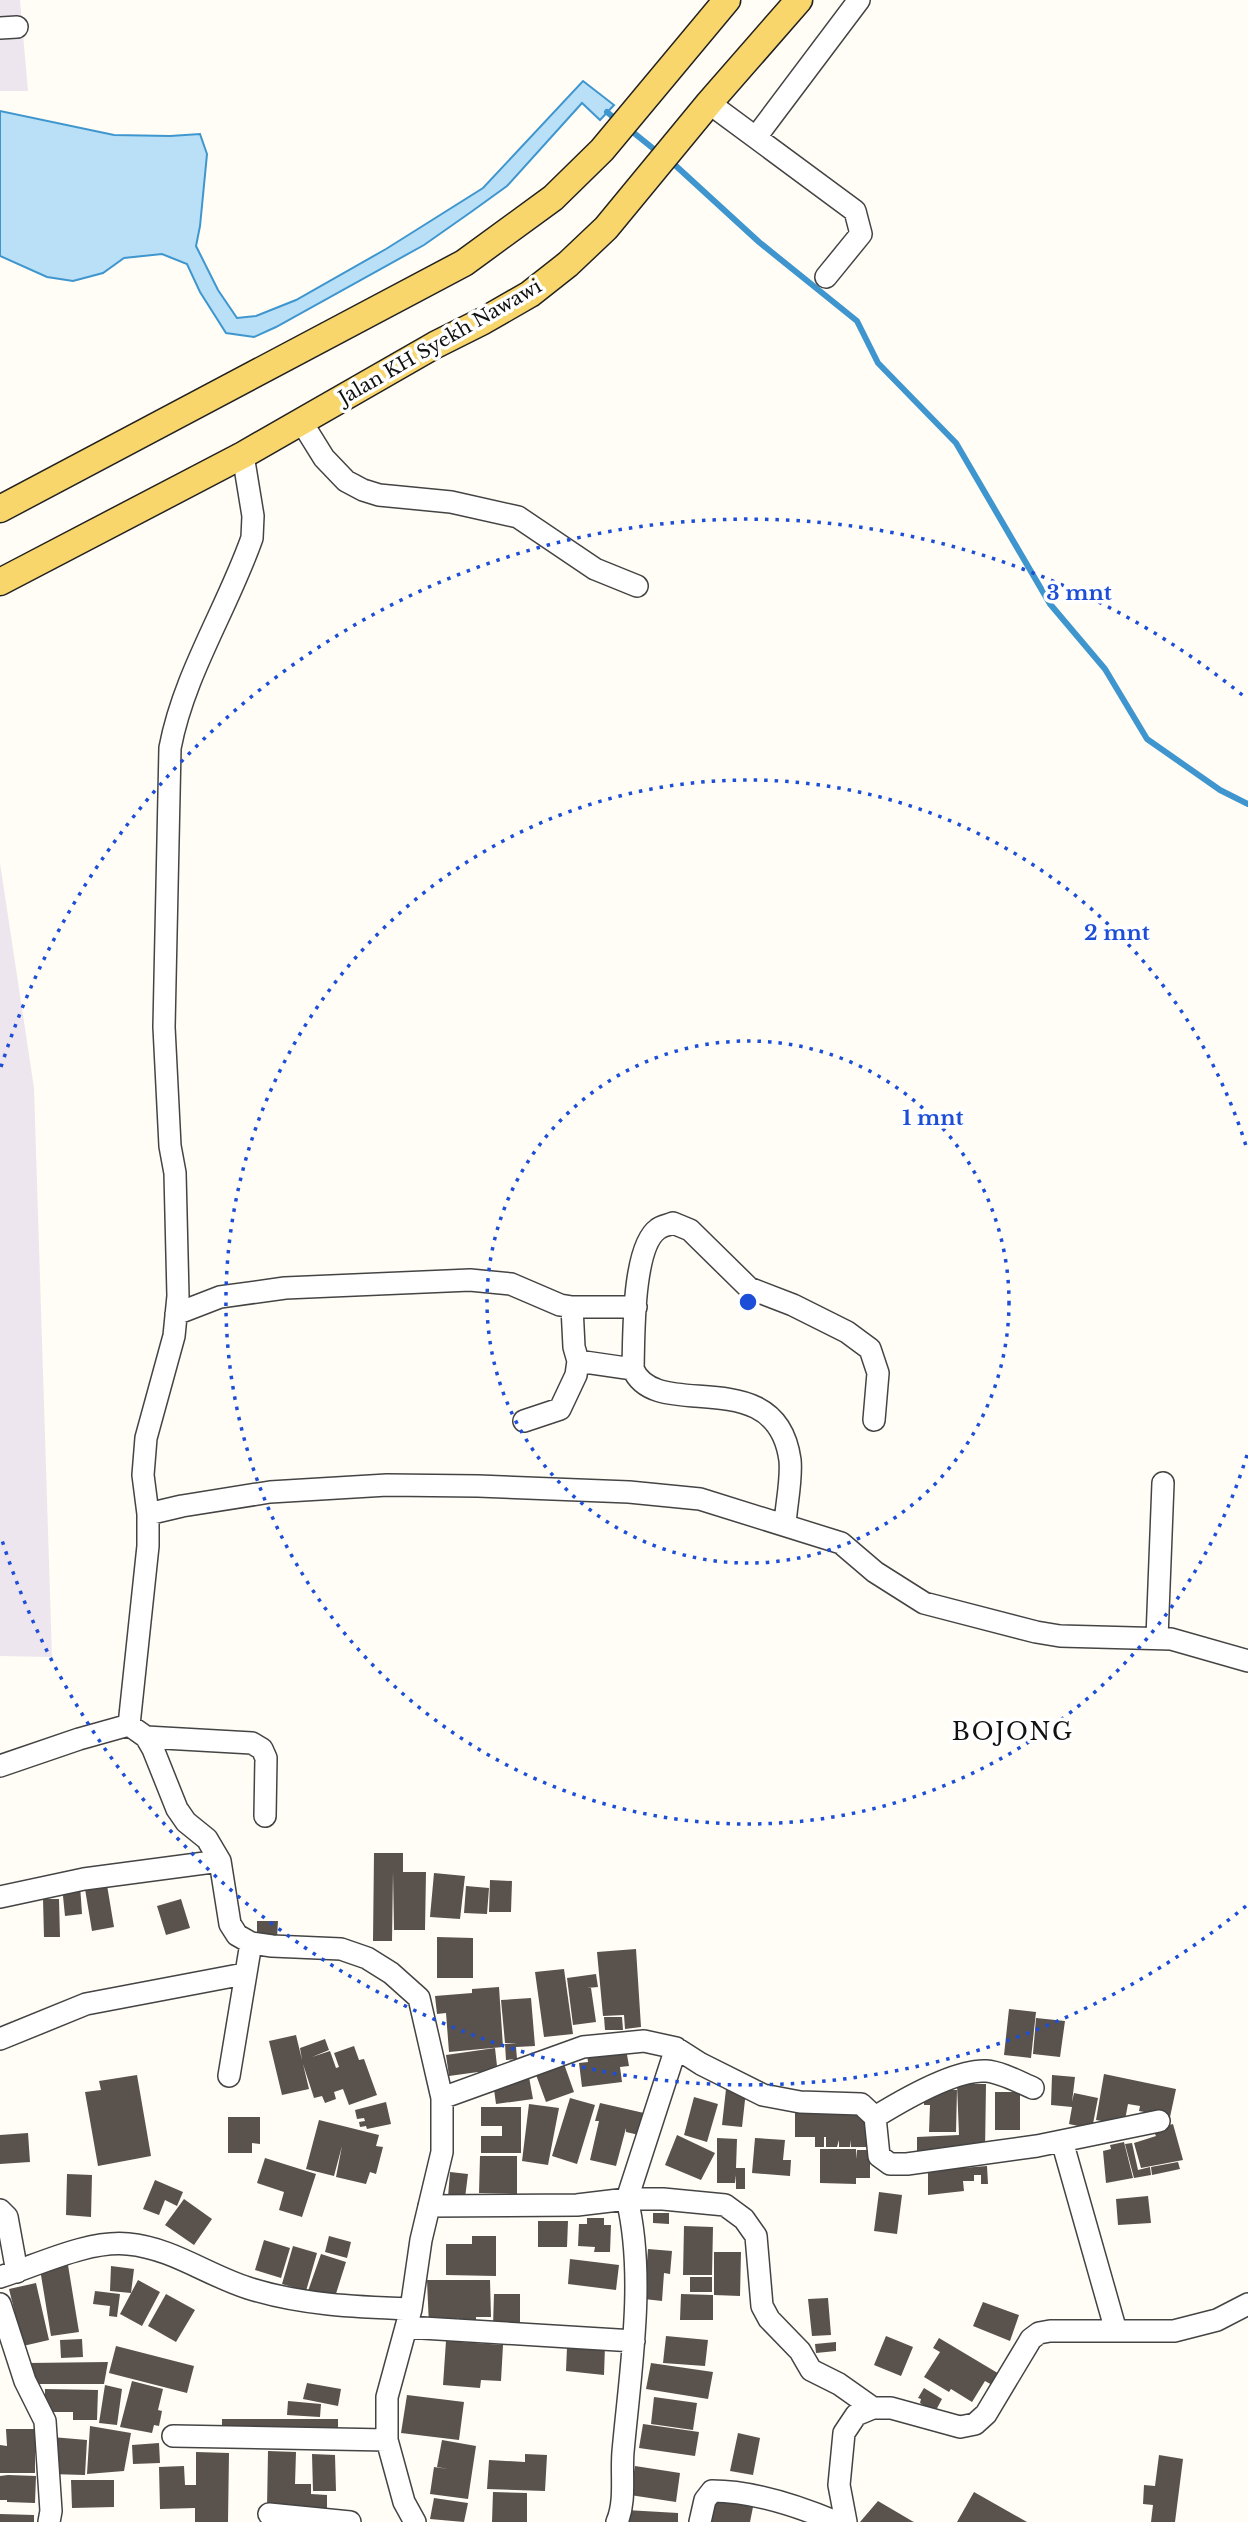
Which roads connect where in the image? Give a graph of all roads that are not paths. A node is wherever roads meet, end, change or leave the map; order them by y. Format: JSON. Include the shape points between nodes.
{"nodes":[{"id":1,"x":727,"y":0,"type":"edge"},
{"id":2,"x":799,"y":0,"type":"edge"},
{"id":3,"x":859,"y":0,"type":"edge"},
{"id":4,"x":709,"y":103,"type":"junction"},
{"id":5,"x":756,"y":137,"type":"junction"},
{"id":6,"x":826,"y":277,"type":"dead end"},
{"id":7,"x":302,"y":421,"type":"junction"},
{"id":8,"x":243,"y":455,"type":"junction"},
{"id":9,"x":0,"y":509,"type":"edge"},
{"id":10,"x":0,"y":582,"type":"edge"},
{"id":11,"x":637,"y":586,"type":"dead end"},
{"id":12,"x":572,"y":1307,"type":"junction"},
{"id":13,"x":636,"y":1307,"type":"junction"},
{"id":14,"x":176,"y":1314,"type":"junction"},
{"id":15,"x":578,"y":1361,"type":"junction"},
{"id":16,"x":633,"y":1369,"type":"junction"},
{"id":17,"x":874,"y":1420,"type":"dead end"},
{"id":18,"x":524,"y":1421,"type":"dead end"},
{"id":19,"x":1163,"y":1483,"type":"dead end"},
{"id":20,"x":148,"y":1514,"type":"junction"},
{"id":21,"x":785,"y":1525,"type":"junction"},
{"id":22,"x":1157,"y":1637,"type":"junction"},
{"id":23,"x":1248,"y":1661,"type":"edge"},
{"id":24,"x":137,"y":1731,"type":"junction"},
{"id":25,"x":0,"y":1766,"type":"edge"},
{"id":26,"x":265,"y":1816,"type":"dead end"},
{"id":27,"x":220,"y":1860,"type":"junction"},
{"id":28,"x":0,"y":1897,"type":"edge"},
{"id":29,"x":251,"y":1943,"type":"junction"},
{"id":30,"x":244,"y":1974,"type":"junction"},
{"id":31,"x":0,"y":2039,"type":"edge"},
{"id":32,"x":676,"y":2048,"type":"junction"},
{"id":33,"x":229,"y":2076,"type":"dead end"},
{"id":34,"x":1033,"y":2088,"type":"dead end"},
{"id":35,"x":442,"y":2098,"type":"junction"},
{"id":36,"x":875,"y":2117,"type":"junction"},
{"id":37,"x":1159,"y":2121,"type":"dead end"},
{"id":38,"x":1062,"y":2141,"type":"junction"},
{"id":39,"x":627,"y":2199,"type":"junction"},
{"id":40,"x":429,"y":2206,"type":"junction"},
{"id":41,"x":0,"y":2210,"type":"edge"},
{"id":42,"x":9,"y":2274,"type":"edge"},
{"id":43,"x":0,"y":2304,"type":"edge"},
{"id":44,"x":1248,"y":2304,"type":"edge"},
{"id":45,"x":408,"y":2318,"type":"junction"},
{"id":46,"x":1116,"y":2331,"type":"junction"},
{"id":47,"x":634,"y":2341,"type":"junction"},
{"id":48,"x":873,"y":2408,"type":"junction"},
{"id":49,"x":173,"y":2435,"type":"dead end"},
{"id":50,"x":387,"y":2440,"type":"junction"},
{"id":51,"x":269,"y":2514,"type":"dead end"},
{"id":52,"x":49,"y":2522,"type":"edge"},
{"id":53,"x":350,"y":2522,"type":"edge"},
{"id":54,"x":415,"y":2522,"type":"edge"},
{"id":55,"x":617,"y":2522,"type":"edge"},
{"id":56,"x":700,"y":2522,"type":"edge"},
{"id":57,"x":836,"y":2522,"type":"edge"},
{"id":58,"x":846,"y":2522,"type":"edge"}],
"edges":[{"from":1,"to":9,"type":"main road","via":[[601,150],[553,198],[464,263]]},
{"from":2,"to":4,"type":"main road","name":"Jalan KH Syekh Nawawi"},
{"from":3,"to":5,"type":"street"},
{"from":4,"to":5,"type":"street"},
{"from":4,"to":7,"type":"main road","name":"Jalan KH Syekh Nawawi","via":[[606,228],[530,294]]},
{"from":5,"to":6,"type":"street","via":[[855,211],[861,234]]},
{"from":7,"to":8,"type":"main road","name":"Jalan KH Syekh Nawawi"},
{"from":7,"to":11,"type":"street","via":[[324,457],[346,481],[362,490],[519,517],[595,569]]},
{"from":8,"to":10,"type":"main road","name":"Jalan KH Syekh Nawawi"},
{"from":8,"to":14,"type":"street","via":[[252,538],[180,708],[170,748],[164,1027],[175,1173]]},
{"from":12,"to":13,"type":"street"},
{"from":12,"to":14,"type":"street","via":[[510,1284],[470,1280],[285,1288],[220,1297]]},
{"from":12,"to":15,"type":"street"},
{"from":13,"to":16,"type":"street"},
{"from":13,"to":17,"type":"street","via":[[644,1249],[657,1229],[673,1223],[690,1230],[749,1288],[847,1332],[870,1349],[878,1373]]},
{"from":14,"to":20,"type":"street","via":[[146,1438],[143,1475]]},
{"from":15,"to":16,"type":"street"},
{"from":15,"to":18,"type":"street","via":[[560,1409]]},
{"from":16,"to":21,"type":"street","via":[[643,1385],[669,1393],[715,1396],[763,1410],[780,1426],[790,1461]]},
{"from":19,"to":22,"type":"street"},
{"from":20,"to":21,"type":"street","via":[[270,1492],[348,1486],[478,1486],[700,1499]]},
{"from":20,"to":24,"type":"street"},
{"from":21,"to":22,"type":"street","via":[[841,1543],[923,1603],[1060,1636]]},
{"from":22,"to":23,"type":"street"},
{"from":24,"to":25,"type":"street","via":[[79,1739]]},
{"from":24,"to":26,"type":"street","via":[[252,1743],[262,1749],[266,1758]]},
{"from":24,"to":27,"type":"street","via":[[153,1749],[177,1809]]},
{"from":27,"to":28,"type":"street","via":[[84,1879]]},
{"from":27,"to":29,"type":"street","via":[[230,1924]]},
{"from":29,"to":30,"type":"street"},
{"from":29,"to":35,"type":"street","via":[[341,1948],[391,1973],[419,1998]]},
{"from":30,"to":31,"type":"street","via":[[86,2004]]},
{"from":30,"to":33,"type":"street"},
{"from":32,"to":35,"type":"street","via":[[644,2040],[583,2047]]},
{"from":32,"to":36,"type":"street","via":[[763,2095],[800,2102],[861,2104]]},
{"from":32,"to":39,"type":"street"},
{"from":34,"to":36,"type":"street","via":[[987,2071],[963,2073],[901,2100]]},
{"from":35,"to":40,"type":"street","via":[[442,2152]]},
{"from":36,"to":38,"type":"street","via":[[880,2156],[890,2164]]},
{"from":37,"to":38,"type":"street"},
{"from":38,"to":46,"type":"street"},
{"from":39,"to":40,"type":"street","via":[[577,2205]]},
{"from":39,"to":47,"type":"street","via":[[636,2298]]},
{"from":39,"to":48,"type":"street","via":[[725,2205],[744,2220],[756,2236],[762,2306],[769,2319],[800,2351],[811,2370]]},
{"from":40,"to":45,"type":"street"},
{"from":41,"to":42,"type":"street","via":[[6,2217]]},
{"from":42,"to":45,"type":"street","via":[[93,2246],[127,2244],[178,2256],[246,2287],[302,2302]]},
{"from":43,"to":52,"type":"street","via":[[25,2381],[45,2421]]},
{"from":44,"to":46,"type":"street","via":[[1217,2320],[1174,2331]]},
{"from":45,"to":47,"type":"street"},
{"from":45,"to":50,"type":"street","via":[[387,2397]]},
{"from":46,"to":48,"type":"street","via":[[1040,2333],[1031,2339],[986,2414],[975,2424],[960,2427]]},
{"from":47,"to":55,"type":"street"},
{"from":48,"to":58,"type":"street","via":[[856,2415],[845,2433],[839,2485]]},
{"from":49,"to":50,"type":"street"},
{"from":50,"to":54,"type":"street","via":[[404,2502]]},
{"from":51,"to":53,"type":"street"},
{"from":56,"to":57,"type":"street","via":[[709,2492],[725,2491]]}]}
